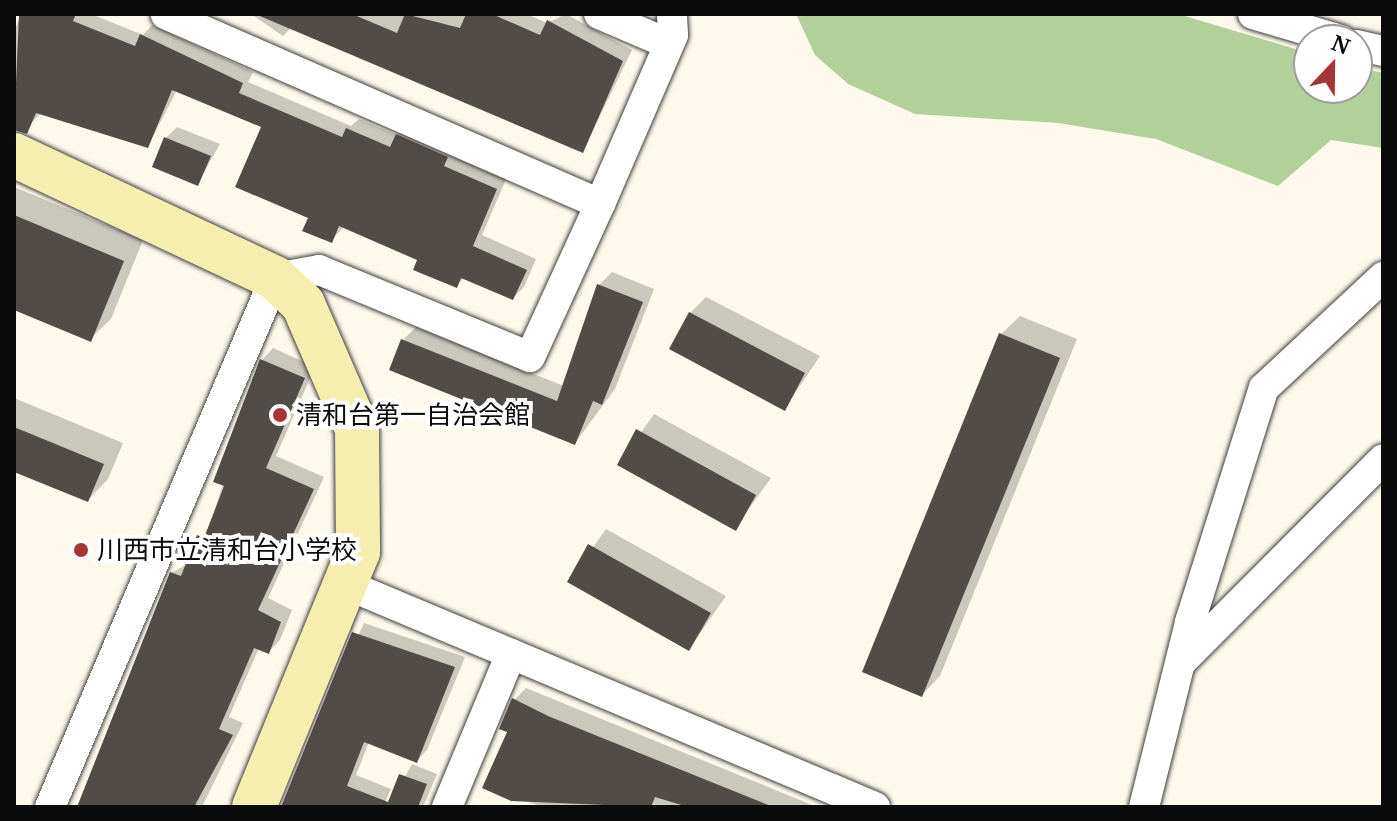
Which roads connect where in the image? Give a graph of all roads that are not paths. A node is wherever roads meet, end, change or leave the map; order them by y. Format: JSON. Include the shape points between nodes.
{"nodes":[{"id":1,"x":166,"y":14,"type":"edge"},
{"id":2,"x":599,"y":14,"type":"edge"},
{"id":3,"x":672,"y":14,"type":"edge"},
{"id":4,"x":1253,"y":14,"type":"edge"},
{"id":5,"x":1293,"y":26,"type":"edge"},
{"id":6,"x":669,"y":44,"type":"junction"},
{"id":7,"x":14,"y":155,"type":"edge"},
{"id":8,"x":600,"y":204,"type":"junction"},
{"id":9,"x":1383,"y":277,"type":"edge"},
{"id":10,"x":275,"y":278,"type":"junction"},
{"id":11,"x":1383,"y":459,"type":"edge"},
{"id":12,"x":345,"y":584,"type":"junction"},
{"id":13,"x":511,"y":654,"type":"junction"},
{"id":14,"x":1180,"y":664,"type":"junction"},
{"id":15,"x":451,"y":806,"type":"edge"},
{"id":16,"x":50,"y":807,"type":"edge"},
{"id":17,"x":254,"y":807,"type":"edge"},
{"id":18,"x":875,"y":807,"type":"edge"},
{"id":19,"x":1144,"y":807,"type":"edge"}],
"edges":[{"from":1,"to":8,"type":"street"},
{"from":2,"to":6,"type":"street"},
{"from":3,"to":6,"type":"street"},
{"from":4,"to":5,"type":"street"},
{"from":6,"to":8,"type":"street"},
{"from":7,"to":10,"type":"street"},
{"from":8,"to":10,"type":"street","via":[[530,357],[319,270]]},
{"from":9,"to":14,"type":"street","via":[[1264,388]]},
{"from":10,"to":12,"type":"street","via":[[303,304],[357,429],[358,552]]},
{"from":10,"to":16,"type":"street"},
{"from":11,"to":14,"type":"street"},
{"from":12,"to":13,"type":"street"},
{"from":12,"to":17,"type":"street"},
{"from":13,"to":15,"type":"street"},
{"from":13,"to":18,"type":"street"},
{"from":14,"to":19,"type":"street"}]}
